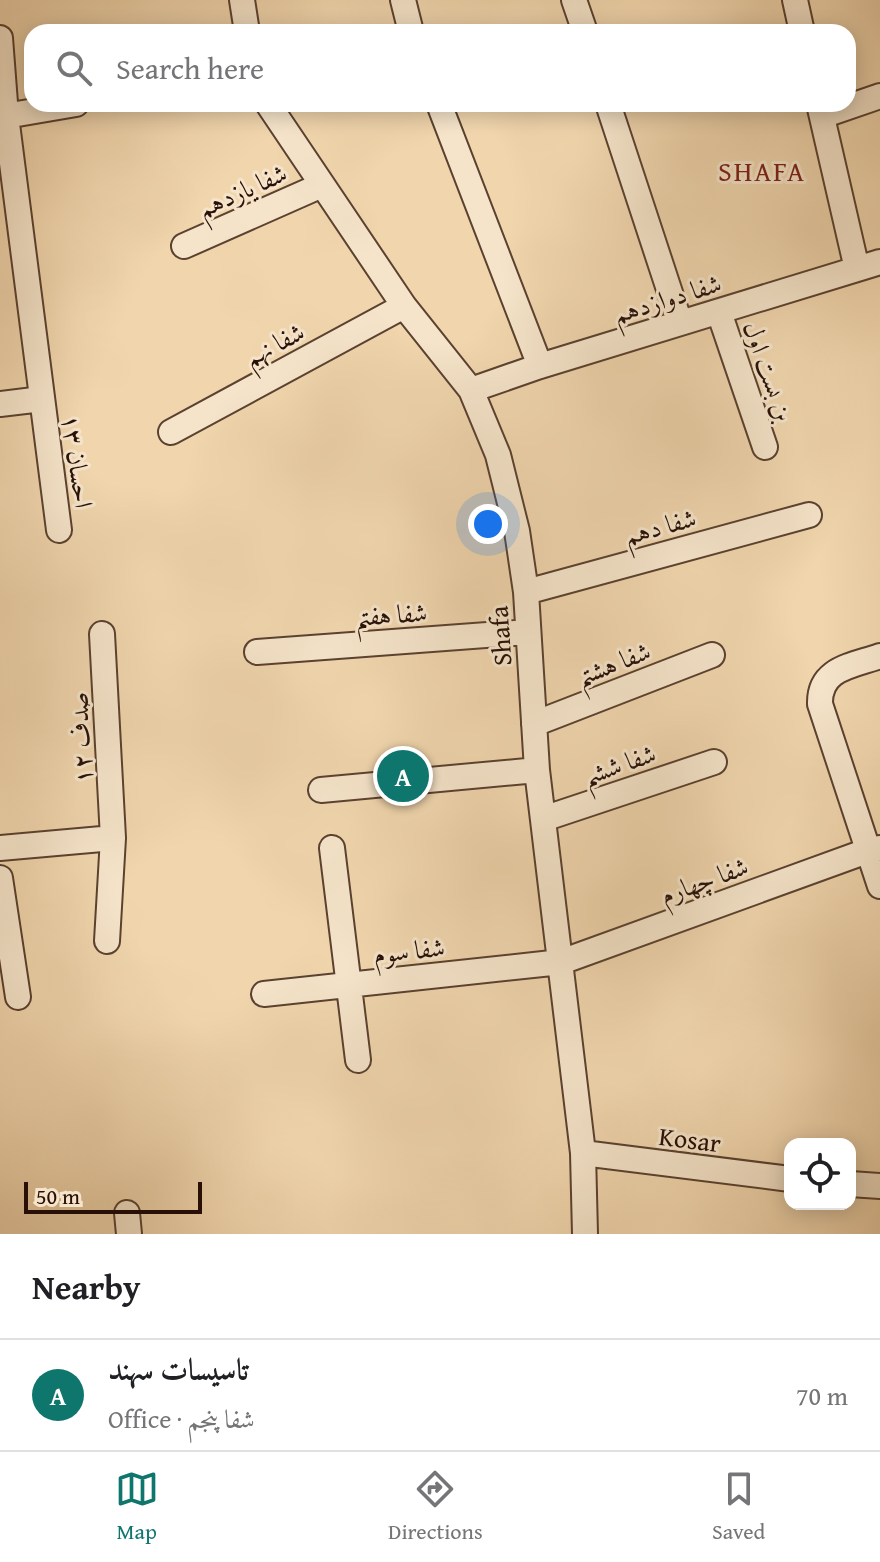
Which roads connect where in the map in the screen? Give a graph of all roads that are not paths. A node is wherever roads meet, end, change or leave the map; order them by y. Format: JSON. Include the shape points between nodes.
{"nodes":[{"id":1,"x":242,"y":0,"type":"edge"},
{"id":2,"x":403,"y":0,"type":"edge"},
{"id":3,"x":574,"y":0,"type":"edge"},
{"id":4,"x":795,"y":0,"type":"edge"},
{"id":5,"x":246,"y":24,"type":"edge"},
{"id":6,"x":409,"y":24,"type":"edge"},
{"id":7,"x":582,"y":24,"type":"edge"},
{"id":8,"x":800,"y":24,"type":"edge"},
{"id":9,"x":0,"y":38,"type":"edge"},
{"id":10,"x":880,"y":96,"type":"edge"},
{"id":11,"x":856,"y":102,"type":"edge"},
{"id":12,"x":27,"y":112,"type":"edge"},
{"id":13,"x":273,"y":112,"type":"edge"},
{"id":14,"x":442,"y":112,"type":"edge"},
{"id":15,"x":611,"y":112,"type":"edge"},
{"id":16,"x":821,"y":112,"type":"edge"},
{"id":17,"x":3,"y":116,"type":"edge"},
{"id":18,"x":322,"y":185,"type":"junction"},
{"id":19,"x":184,"y":246,"type":"dead end"},
{"id":20,"x":869,"y":266,"type":"edge"},
{"id":21,"x":404,"y":306,"type":"junction"},
{"id":22,"x":719,"y":312,"type":"junction"},
{"id":23,"x":680,"y":323,"type":"junction"},
{"id":24,"x":540,"y":366,"type":"junction"},
{"id":25,"x":471,"y":390,"type":"junction"},
{"id":26,"x":42,"y":399,"type":"junction"},
{"id":27,"x":0,"y":404,"type":"edge"},
{"id":28,"x":171,"y":432,"type":"dead end"},
{"id":29,"x":765,"y":447,"type":"dead end"},
{"id":30,"x":809,"y":515,"type":"dead end"},
{"id":31,"x":59,"y":530,"type":"dead end"},
{"id":32,"x":526,"y":592,"type":"junction"},
{"id":33,"x":528,"y":632,"type":"junction"},
{"id":34,"x":102,"y":634,"type":"dead end"},
{"id":35,"x":257,"y":652,"type":"dead end"},
{"id":36,"x":712,"y":655,"type":"dead end"},
{"id":37,"x":880,"y":656,"type":"edge"},
{"id":38,"x":534,"y":724,"type":"junction"},
{"id":39,"x":714,"y":762,"type":"dead end"},
{"id":40,"x":537,"y":770,"type":"junction"},
{"id":41,"x":321,"y":790,"type":"dead end"},
{"id":42,"x":543,"y":819,"type":"junction"},
{"id":43,"x":113,"y":838,"type":"junction"},
{"id":44,"x":0,"y":848,"type":"edge"},
{"id":45,"x":332,"y":848,"type":"dead end"},
{"id":46,"x":873,"y":849,"type":"edge"},
{"id":47,"x":0,"y":878,"type":"edge"},
{"id":48,"x":880,"y":886,"type":"edge"},
{"id":49,"x":107,"y":941,"type":"dead end"},
{"id":50,"x":561,"y":962,"type":"junction"},
{"id":51,"x":348,"y":985,"type":"junction"},
{"id":52,"x":264,"y":994,"type":"dead end"},
{"id":53,"x":18,"y":997,"type":"dead end"},
{"id":54,"x":358,"y":1060,"type":"dead end"},
{"id":55,"x":583,"y":1153,"type":"junction"},
{"id":56,"x":784,"y":1178,"type":"edge"},
{"id":57,"x":856,"y":1184,"type":"edge"},
{"id":58,"x":880,"y":1186,"type":"edge"},
{"id":59,"x":585,"y":1234,"type":"edge"}],
"edges":[{"from":1,"to":5,"type":"street"},
{"from":2,"to":6,"type":"street"},
{"from":3,"to":7,"type":"street"},
{"from":4,"to":8,"type":"street"},
{"from":9,"to":17,"type":"street","name":"احسان ۱۳"},
{"from":10,"to":11,"type":"street"},
{"from":12,"to":17,"type":"street"},
{"from":13,"to":18,"type":"street","name":"Shafa"},
{"from":14,"to":24,"type":"street"},
{"from":15,"to":23,"type":"street"},
{"from":16,"to":20,"type":"street"},
{"from":17,"to":26,"type":"street","name":"احسان ۱۳"},
{"from":18,"to":19,"type":"street","name":"شفا یازدهم"},
{"from":18,"to":21,"type":"street","name":"Shafa"},
{"from":20,"to":22,"type":"street","name":"شفا دوازدهم"},
{"from":21,"to":25,"type":"street","name":"Shafa"},
{"from":21,"to":28,"type":"street","name":"شفا نهم"},
{"from":22,"to":23,"type":"street","name":"شفا دوازدهم"},
{"from":22,"to":29,"type":"street","name":"بن بست اول"},
{"from":23,"to":24,"type":"street","name":"شفا دوازدهم"},
{"from":24,"to":25,"type":"street","name":"شفا دوازدهم"},
{"from":25,"to":32,"type":"street","name":"Shafa","via":[[498,455]]},
{"from":26,"to":27,"type":"street"},
{"from":26,"to":31,"type":"street","name":"احسان ۱۳"},
{"from":30,"to":32,"type":"street","name":"شفا دهم"},
{"from":32,"to":33,"type":"street","name":"Shafa"},
{"from":33,"to":35,"type":"street","name":"شفا هفتم"},
{"from":33,"to":38,"type":"street","name":"Shafa"},
{"from":34,"to":43,"type":"street","name":"صدف ۱۲"},
{"from":36,"to":38,"type":"street","name":"شفا هشتم"},
{"from":37,"to":46,"type":"street","via":[[839,670],[820,691],[820,704]]},
{"from":38,"to":40,"type":"street","name":"Shafa"},
{"from":39,"to":42,"type":"street","name":"شفا ششم"},
{"from":40,"to":41,"type":"street"},
{"from":40,"to":42,"type":"street","name":"Shafa"},
{"from":42,"to":50,"type":"street","name":"Shafa"},
{"from":43,"to":44,"type":"street"},
{"from":43,"to":49,"type":"street","name":"صدف ۱۲"},
{"from":45,"to":51,"type":"street"},
{"from":46,"to":48,"type":"street"},
{"from":46,"to":50,"type":"street","name":"شفا چهارم"},
{"from":47,"to":53,"type":"street"},
{"from":50,"to":51,"type":"street","name":"شفا سوم"},
{"from":50,"to":55,"type":"street","name":"Shafa"},
{"from":51,"to":52,"type":"street","name":"شفا سوم"},
{"from":51,"to":54,"type":"street"},
{"from":55,"to":56,"type":"street","name":"Kosar"},
{"from":55,"to":59,"type":"street","name":"Shafa"},
{"from":57,"to":58,"type":"street"}]}
